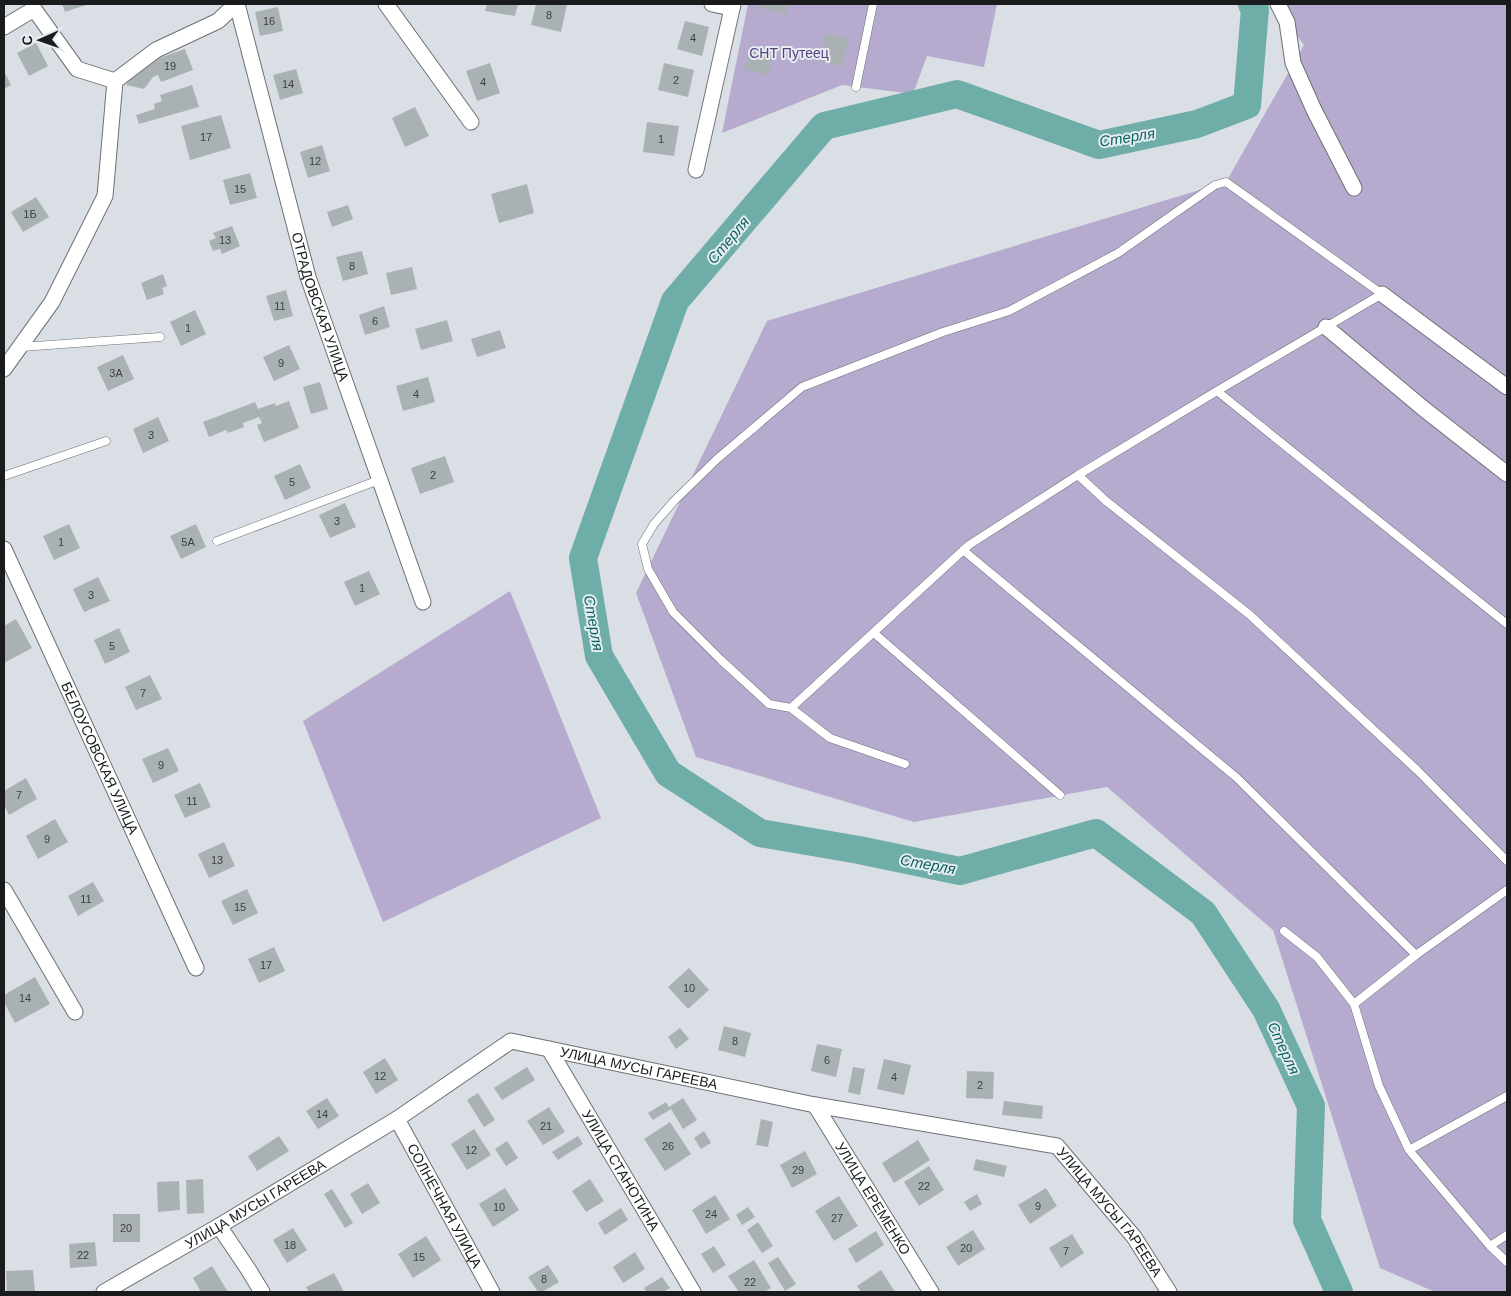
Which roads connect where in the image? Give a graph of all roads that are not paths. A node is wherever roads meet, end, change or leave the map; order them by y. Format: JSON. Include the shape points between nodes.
{"nodes":[{"id":1,"x":237,"y":4,"type":"edge"},
{"id":2,"x":386,"y":4,"type":"edge"},
{"id":3,"x":712,"y":4,"type":"edge"},
{"id":4,"x":873,"y":4,"type":"edge"},
{"id":5,"x":1278,"y":4,"type":"edge"},
{"id":6,"x":732,"y":6,"type":"edge"},
{"id":7,"x":4,"y":27,"type":"edge"},
{"id":8,"x":114,"y":81,"type":"junction"},
{"id":9,"x":856,"y":87,"type":"dead end"},
{"id":10,"x":471,"y":122,"type":"dead end"},
{"id":11,"x":696,"y":170,"type":"dead end"},
{"id":12,"x":1354,"y":188,"type":"dead end"},
{"id":13,"x":1382,"y":294,"type":"junction"},
{"id":14,"x":1326,"y":327,"type":"junction"},
{"id":15,"x":160,"y":337,"type":"dead end"},
{"id":16,"x":21,"y":347,"type":"junction"},
{"id":17,"x":4,"y":369,"type":"edge"},
{"id":18,"x":1507,"y":386,"type":"edge"},
{"id":19,"x":1217,"y":391,"type":"junction"},
{"id":20,"x":106,"y":441,"type":"dead end"},
{"id":21,"x":1507,"y":474,"type":"edge"},
{"id":22,"x":1078,"y":475,"type":"junction"},
{"id":23,"x":4,"y":476,"type":"edge"},
{"id":24,"x":379,"y":480,"type":"junction"},
{"id":25,"x":217,"y":541,"type":"dead end"},
{"id":26,"x":4,"y":549,"type":"edge"},
{"id":27,"x":963,"y":550,"type":"junction"},
{"id":28,"x":423,"y":602,"type":"dead end"},
{"id":29,"x":1507,"y":624,"type":"edge"},
{"id":30,"x":874,"y":633,"type":"junction"},
{"id":31,"x":791,"y":708,"type":"junction"},
{"id":32,"x":905,"y":764,"type":"dead end"},
{"id":33,"x":1060,"y":795,"type":"dead end"},
{"id":34,"x":1507,"y":860,"type":"edge"},
{"id":35,"x":4,"y":890,"type":"edge"},
{"id":36,"x":1507,"y":890,"type":"edge"},
{"id":37,"x":1284,"y":931,"type":"dead end"},
{"id":38,"x":1416,"y":955,"type":"junction"},
{"id":39,"x":196,"y":968,"type":"dead end"},
{"id":40,"x":1354,"y":1004,"type":"junction"},
{"id":41,"x":75,"y":1012,"type":"dead end"},
{"id":42,"x":549,"y":1049,"type":"junction"},
{"id":43,"x":1507,"y":1096,"type":"edge"},
{"id":44,"x":814,"y":1105,"type":"junction"},
{"id":45,"x":397,"y":1119,"type":"junction"},
{"id":46,"x":1409,"y":1150,"type":"junction"},
{"id":47,"x":219,"y":1226,"type":"junction"},
{"id":48,"x":1507,"y":1235,"type":"edge"},
{"id":49,"x":1490,"y":1246,"type":"junction"},
{"id":50,"x":1507,"y":1262,"type":"edge"},
{"id":51,"x":104,"y":1292,"type":"edge"},
{"id":52,"x":262,"y":1292,"type":"edge"},
{"id":53,"x":492,"y":1292,"type":"edge"},
{"id":54,"x":693,"y":1292,"type":"edge"},
{"id":55,"x":931,"y":1292,"type":"edge"},
{"id":56,"x":1168,"y":1292,"type":"edge"}],
"edges":[{"from":1,"to":8,"type":"street","via":[[218,20],[156,50]]},
{"from":1,"to":24,"type":"street","name":"ОТРАДОВСКАЯ УЛИЦА","via":[[308,277]]},
{"from":2,"to":10,"type":"street"},
{"from":3,"to":6,"type":"street"},
{"from":4,"to":9,"type":"lane"},
{"from":5,"to":12,"type":"street","via":[[1287,22],[1293,64]]},
{"from":6,"to":11,"type":"street"},
{"from":7,"to":8,"type":"street","via":[[34,9],[78,69]]},
{"from":8,"to":16,"type":"street","via":[[105,196],[52,302]]},
{"from":13,"to":14,"type":"lane"},
{"from":13,"to":18,"type":"street"},
{"from":13,"to":31,"type":"lane","via":[[1226,182],[1215,185],[1118,253],[1009,311],[943,332],[802,387],[717,459],[654,524],[642,544],[648,569],[673,612],[769,704]]},
{"from":14,"to":19,"type":"lane"},
{"from":14,"to":21,"type":"street"},
{"from":15,"to":16,"type":"lane"},
{"from":16,"to":17,"type":"street"},
{"from":19,"to":22,"type":"lane"},
{"from":19,"to":29,"type":"lane"},
{"from":20,"to":23,"type":"lane"},
{"from":22,"to":27,"type":"lane"},
{"from":22,"to":34,"type":"lane","via":[[1250,615],[1417,770]]},
{"from":24,"to":25,"type":"lane"},
{"from":24,"to":28,"type":"street","name":"ОТРАДОВСКАЯ УЛИЦА"},
{"from":26,"to":39,"type":"street","name":"БЕЛОУСОВСКАЯ УЛИЦА"},
{"from":27,"to":30,"type":"lane"},
{"from":27,"to":38,"type":"lane","via":[[1237,778]]},
{"from":30,"to":31,"type":"lane"},
{"from":30,"to":33,"type":"lane"},
{"from":31,"to":32,"type":"lane","via":[[830,738]]},
{"from":35,"to":41,"type":"street"},
{"from":36,"to":38,"type":"lane"},
{"from":37,"to":40,"type":"lane","via":[[1317,956]]},
{"from":38,"to":40,"type":"lane"},
{"from":40,"to":46,"type":"lane","via":[[1380,1086]]},
{"from":42,"to":44,"type":"street","name":"УЛИЦА МУСЫ ГАРЕЕВА"},
{"from":42,"to":45,"type":"street","name":"УЛИЦА МУСЫ ГАРЕЕВА","via":[[511,1041]]},
{"from":42,"to":54,"type":"street","name":"УЛИЦА СТАНОТИНА"},
{"from":43,"to":46,"type":"lane"},
{"from":44,"to":55,"type":"street","name":"УЛИЦА ЕРЕМЕНКО"},
{"from":44,"to":56,"type":"street","name":"УЛИЦА МУСЫ ГАРЕЕВА","via":[[1057,1146],[1134,1237]]},
{"from":45,"to":47,"type":"street","name":"УЛИЦА МУСЫ ГАРЕЕВА"},
{"from":45,"to":53,"type":"street","name":"СОЛНЕЧНАЯ УЛИЦА"},
{"from":46,"to":49,"type":"lane"},
{"from":47,"to":51,"type":"street","name":"УЛИЦА МУСЫ ГАРЕЕВА"},
{"from":47,"to":52,"type":"street"},
{"from":48,"to":49,"type":"lane"},
{"from":49,"to":50,"type":"lane"}]}
